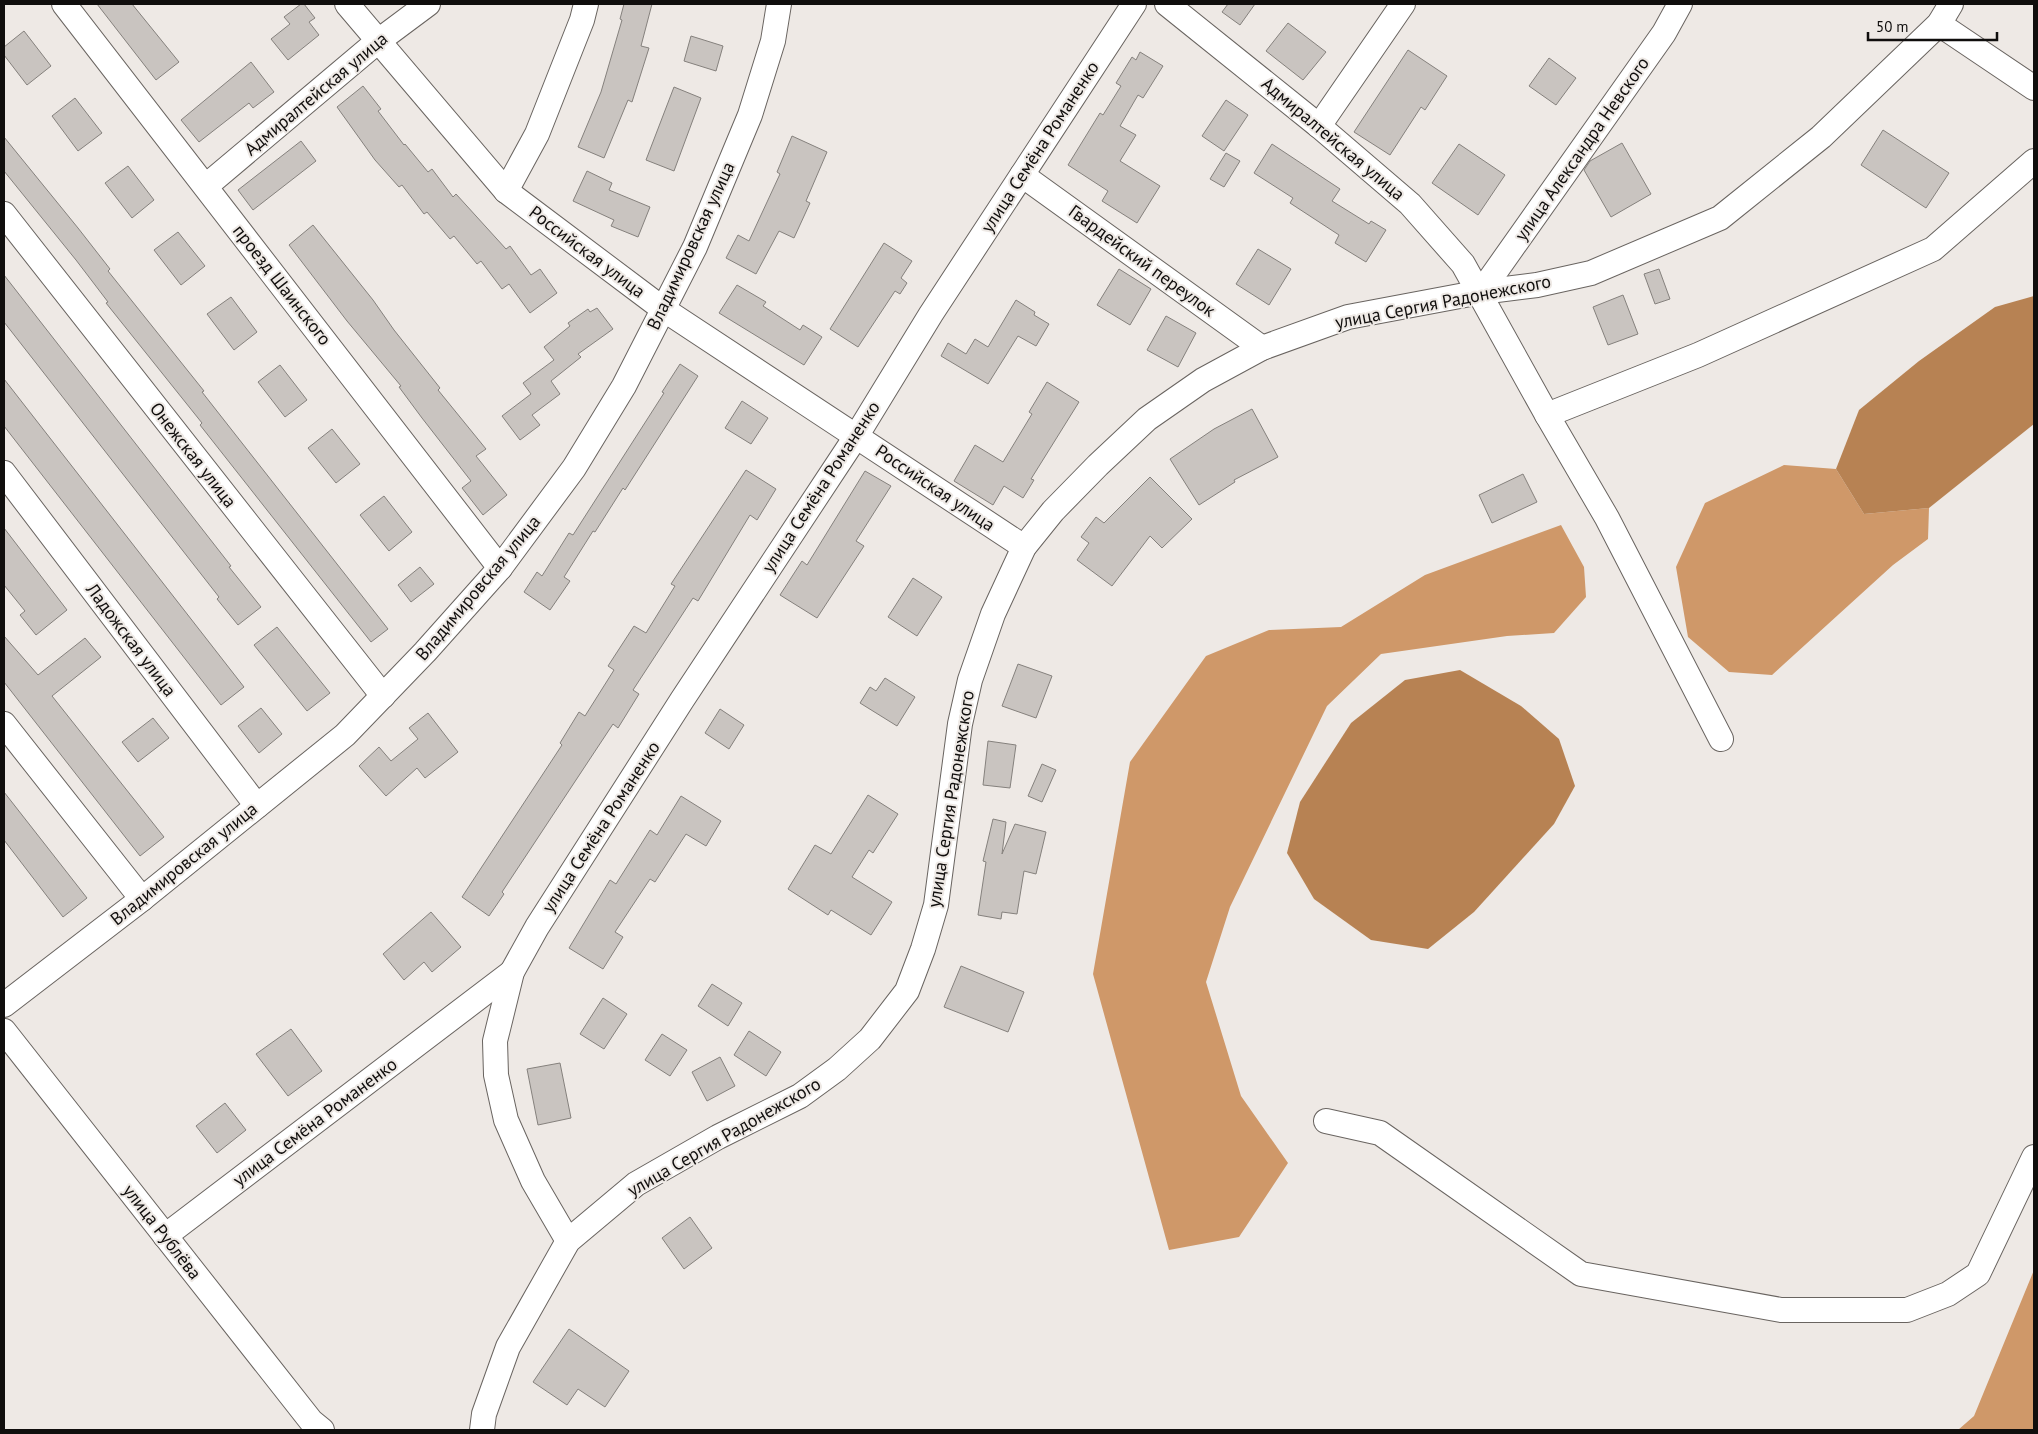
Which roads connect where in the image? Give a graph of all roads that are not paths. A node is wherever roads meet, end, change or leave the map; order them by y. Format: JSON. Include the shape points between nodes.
{"nodes":[{"id":1,"x":64,"y":4,"type":"edge"},
{"id":2,"x":347,"y":4,"type":"edge"},
{"id":3,"x":428,"y":4,"type":"edge"},
{"id":4,"x":586,"y":4,"type":"edge"},
{"id":5,"x":780,"y":4,"type":"edge"},
{"id":6,"x":1134,"y":4,"type":"edge"},
{"id":7,"x":1167,"y":4,"type":"edge"},
{"id":8,"x":1403,"y":4,"type":"edge"},
{"id":9,"x":1680,"y":4,"type":"edge"},
{"id":10,"x":1951,"y":4,"type":"edge"},
{"id":11,"x":1939,"y":24,"type":"junction"},
{"id":12,"x":377,"y":42,"type":"junction"},
{"id":13,"x":2034,"y":88,"type":"edge"},
{"id":14,"x":1319,"y":126,"type":"junction"},
{"id":15,"x":2034,"y":161,"type":"edge"},
{"id":16,"x":1022,"y":175,"type":"junction"},
{"id":17,"x":206,"y":186,"type":"junction"},
{"id":18,"x":506,"y":191,"type":"junction"},
{"id":19,"x":4,"y":214,"type":"edge"},
{"id":20,"x":1481,"y":292,"type":"junction"},
{"id":21,"x":663,"y":309,"type":"junction"},
{"id":22,"x":1262,"y":348,"type":"junction"},
{"id":23,"x":1547,"y":415,"type":"junction"},
{"id":24,"x":856,"y":435,"type":"junction"},
{"id":25,"x":4,"y":473,"type":"edge"},
{"id":26,"x":1024,"y":547,"type":"junction"},
{"id":27,"x":500,"y":568,"type":"junction"},
{"id":28,"x":383,"y":696,"type":"junction"},
{"id":29,"x":4,"y":724,"type":"edge"},
{"id":30,"x":1721,"y":739,"type":"dead end"},
{"id":31,"x":257,"y":806,"type":"junction"},
{"id":32,"x":142,"y":899,"type":"junction"},
{"id":33,"x":512,"y":972,"type":"junction"},
{"id":34,"x":4,"y":1005,"type":"edge"},
{"id":35,"x":4,"y":1031,"type":"edge"},
{"id":36,"x":1326,"y":1121,"type":"dead end"},
{"id":37,"x":2034,"y":1157,"type":"edge"},
{"id":38,"x":166,"y":1236,"type":"junction"},
{"id":39,"x":568,"y":1241,"type":"junction"},
{"id":40,"x":322,"y":1430,"type":"edge"},
{"id":41,"x":482,"y":1430,"type":"edge"}],
"edges":[{"from":1,"to":17,"type":"street","name":"проезд Шаинского"},
{"from":2,"to":12,"type":"street","name":"Российская улица"},
{"from":3,"to":12,"type":"street","name":"Адмиралтейская улица"},
{"from":4,"to":18,"type":"street","via":[[537,134]]},
{"from":5,"to":21,"type":"street","name":"Владимировская улица","via":[[773,41],[750,115],[695,247]]},
{"from":6,"to":16,"type":"street","name":"улица Семёна Романенко"},
{"from":7,"to":14,"type":"street","name":"Адмиралтейская улица"},
{"from":8,"to":14,"type":"street"},
{"from":9,"to":20,"type":"street","name":"улица Александра Невского","via":[[1658,41]]},
{"from":10,"to":11,"type":"street","name":"улица Сергия Радонежского"},
{"from":11,"to":13,"type":"street"},
{"from":11,"to":20,"type":"street","name":"улица Сергия Радонежского","via":[[1821,137],[1720,218],[1592,273],[1537,285]]},
{"from":12,"to":17,"type":"street","name":"Адмиралтейская улица"},
{"from":12,"to":18,"type":"street","name":"Российская улица"},
{"from":14,"to":20,"type":"street","name":"Адмиралтейская улица","via":[[1410,204],[1463,264]]},
{"from":15,"to":23,"type":"street","via":[[1933,249],[1698,355]]},
{"from":16,"to":22,"type":"street","name":"Гвардейский переулок"},
{"from":16,"to":24,"type":"street","name":"улица Семёна Романенко"},
{"from":17,"to":27,"type":"street","name":"проезд Шаинского"},
{"from":18,"to":21,"type":"street","name":"Российская улица"},
{"from":19,"to":28,"type":"street","name":"Онежская улица"},
{"from":20,"to":22,"type":"street","name":"улица Сергия Радонежского","via":[[1348,317]]},
{"from":20,"to":23,"type":"street","name":"Адмиралтейская улица"},
{"from":21,"to":24,"type":"street","name":"Российская улица"},
{"from":21,"to":27,"type":"street","name":"Владимировская улица","via":[[624,386],[574,468]]},
{"from":22,"to":26,"type":"street","name":"улица Сергия Радонежского","via":[[1203,380],[1147,419],[1053,511]]},
{"from":23,"to":30,"type":"street","name":"Адмиралтейская улица","via":[[1607,518]]},
{"from":24,"to":26,"type":"street","name":"Российская улица"},
{"from":24,"to":33,"type":"street","name":"улица Семёна Романенко","via":[[682,700],[537,927]]},
{"from":25,"to":31,"type":"street","name":"Ладожская улица"},
{"from":26,"to":39,"type":"street","name":"улица Сергия Радонежского","via":[[993,614],[970,680],[960,724],[936,905],[907,991],[870,1039],[829,1075],[800,1096],[718,1137],[636,1184]]},
{"from":27,"to":28,"type":"street","name":"Владимировская улица"},
{"from":28,"to":31,"type":"street","name":"Владимировская улица","via":[[345,735]]},
{"from":29,"to":32,"type":"street"},
{"from":31,"to":32,"type":"street","name":"Владимировская улица"},
{"from":32,"to":34,"type":"street","name":"Владимировская улица"},
{"from":33,"to":38,"type":"street","name":"улица Семёна Романенко"},
{"from":33,"to":39,"type":"street","name":"улица Семёна Романенко","via":[[495,1041],[498,1084],[506,1120],[521,1155]]},
{"from":35,"to":38,"type":"street","name":"улица Рублёва"},
{"from":36,"to":37,"type":"street","via":[[1380,1133],[1582,1274],[1781,1310],[1907,1310],[1948,1294],[1978,1274]]},
{"from":38,"to":40,"type":"street","name":"улица Рублёва","via":[[311,1421]]},
{"from":39,"to":41,"type":"street","name":"улица Сергия Радонежского","via":[[508,1347],[484,1414]]}]}
